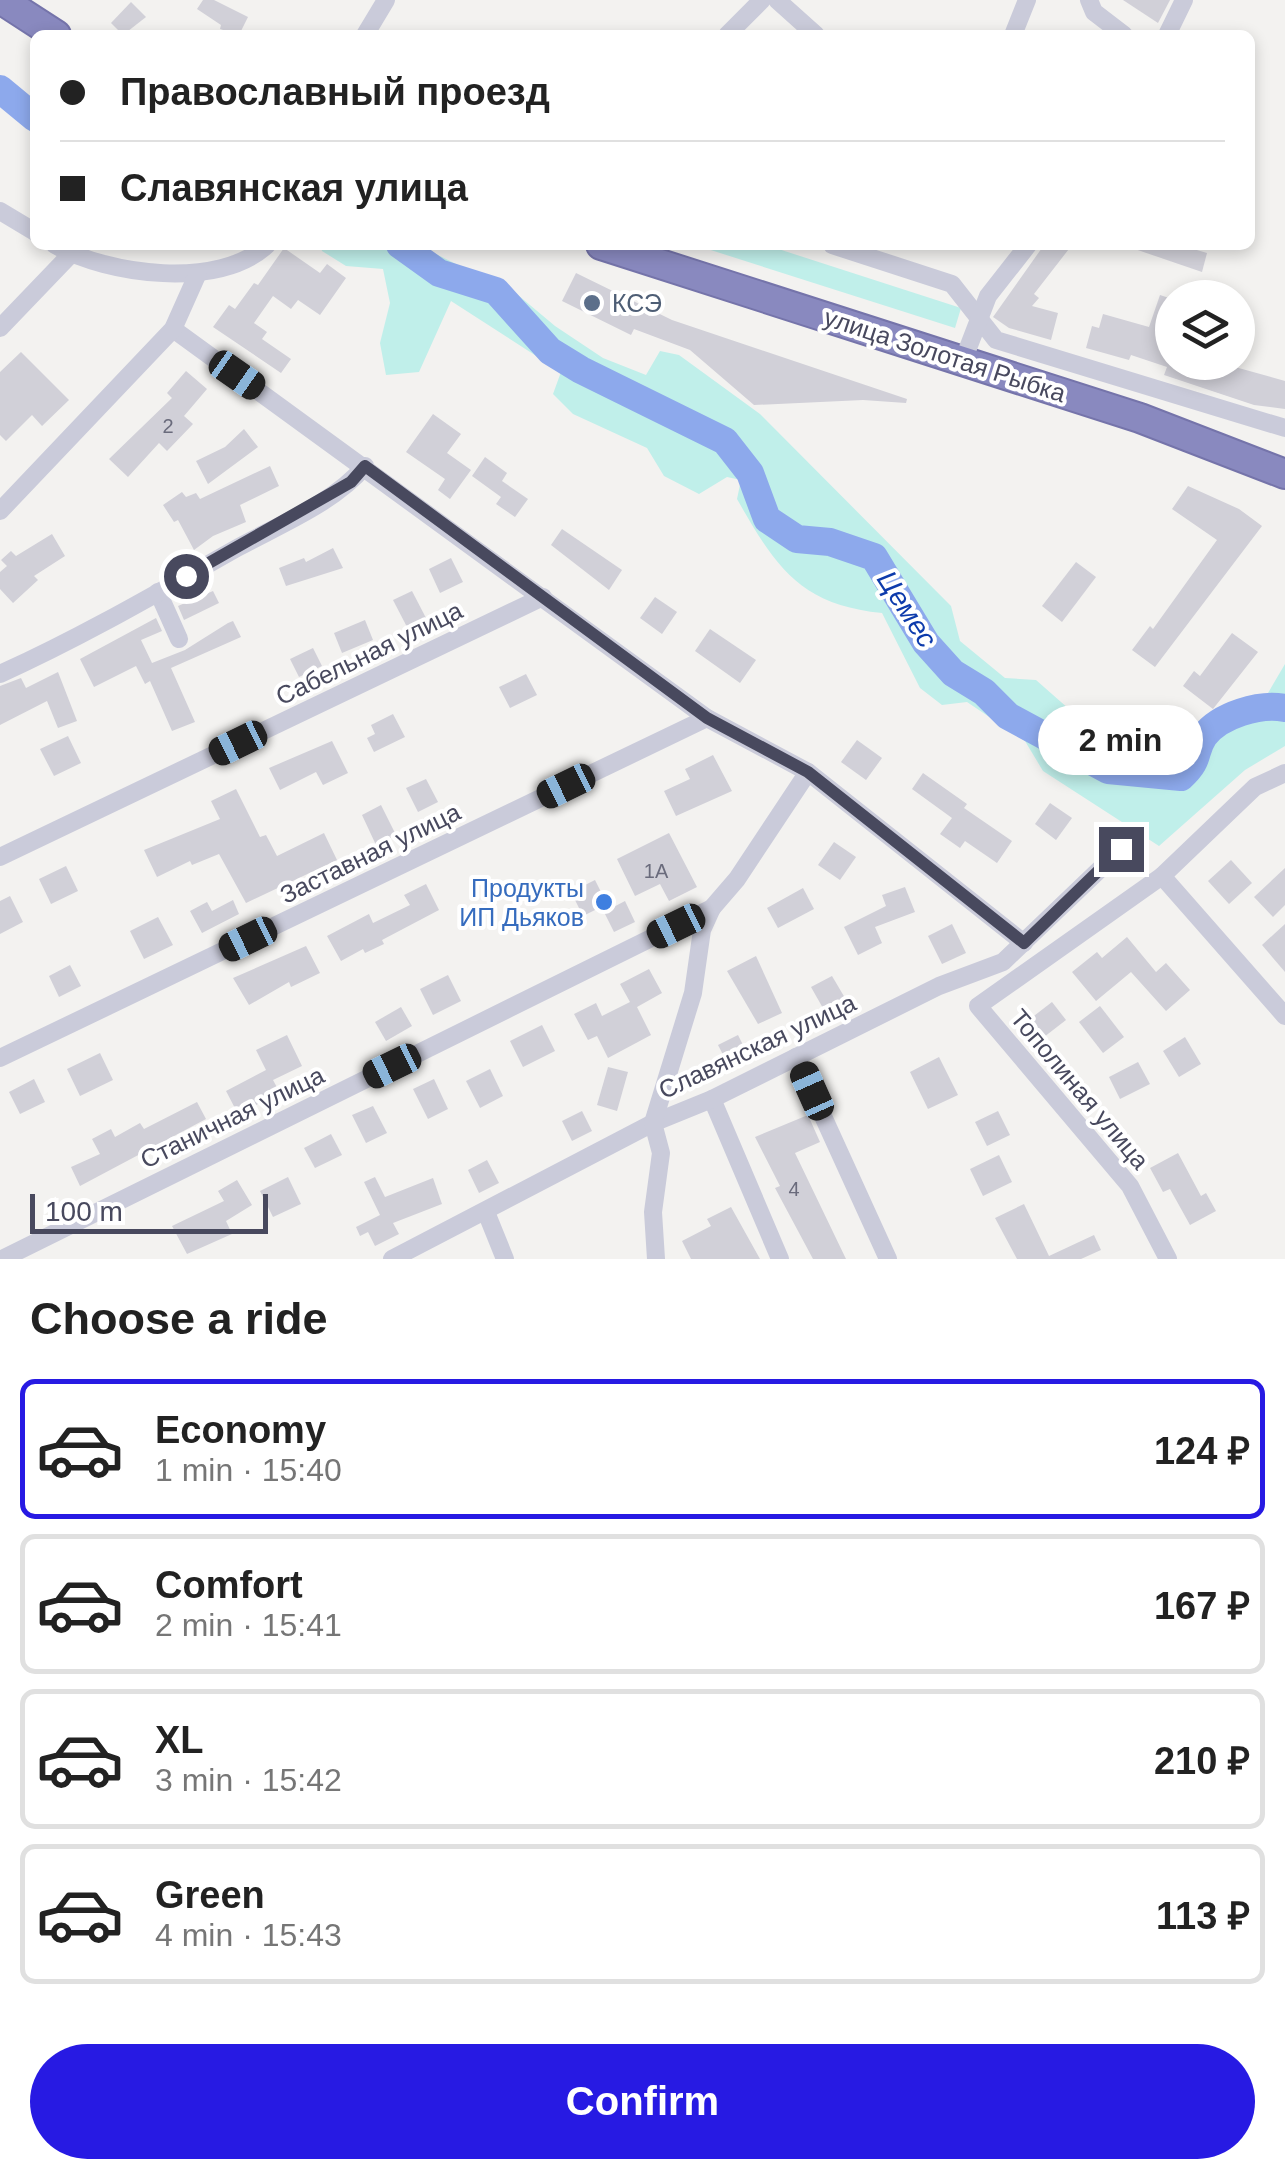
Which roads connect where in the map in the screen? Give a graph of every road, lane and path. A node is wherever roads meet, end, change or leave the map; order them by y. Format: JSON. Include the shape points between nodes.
{"nodes":[{"id":1,"x":2,"y":0,"type":"edge"},
{"id":2,"x":386,"y":0,"type":"edge"},
{"id":3,"x":762,"y":0,"type":"edge"},
{"id":4,"x":777,"y":0,"type":"edge"},
{"id":5,"x":1026,"y":0,"type":"edge"},
{"id":6,"x":1089,"y":0,"type":"edge"},
{"id":7,"x":1184,"y":0,"type":"edge"},
{"id":8,"x":48,"y":30,"type":"edge"},
{"id":9,"x":369,"y":30,"type":"edge"},
{"id":10,"x":732,"y":30,"type":"edge"},
{"id":11,"x":810,"y":30,"type":"edge"},
{"id":12,"x":1015,"y":30,"type":"edge"},
{"id":13,"x":1117,"y":30,"type":"edge"},
{"id":14,"x":1169,"y":30,"type":"edge"},
{"id":15,"x":0,"y":210,"type":"edge"},
{"id":16,"x":30,"y":229,"type":"edge"},
{"id":17,"x":62,"y":250,"type":"edge"},
{"id":18,"x":66,"y":250,"type":"edge"},
{"id":19,"x":260,"y":250,"type":"edge"},
{"id":20,"x":618,"y":250,"type":"edge"},
{"id":21,"x":847,"y":250,"type":"edge"},
{"id":22,"x":1025,"y":250,"type":"edge"},
{"id":23,"x":198,"y":273,"type":"junction"},
{"id":24,"x":976,"y":320,"type":"junction"},
{"id":25,"x":0,"y":328,"type":"edge"},
{"id":26,"x":172,"y":330,"type":"junction"},
{"id":27,"x":963,"y":361,"type":"junction"},
{"id":28,"x":1285,"y":428,"type":"edge"},
{"id":29,"x":365,"y":466,"type":"junction"},
{"id":30,"x":1285,"y":474,"type":"edge"},
{"id":31,"x":0,"y":511,"type":"edge"},
{"id":32,"x":158,"y":592,"type":"junction"},
{"id":33,"x":543,"y":596,"type":"junction"},
{"id":34,"x":179,"y":639,"type":"dead end"},
{"id":35,"x":0,"y":674,"type":"edge"},
{"id":36,"x":707,"y":718,"type":"junction"},
{"id":37,"x":808,"y":772,"type":"junction"},
{"id":38,"x":1285,"y":773,"type":"edge"},
{"id":39,"x":1121,"y":849,"type":"dead end"},
{"id":40,"x":0,"y":858,"type":"edge"},
{"id":41,"x":1162,"y":876,"type":"junction"},
{"id":42,"x":712,"y":908,"type":"junction"},
{"id":43,"x":1024,"y":943,"type":"junction"},
{"id":44,"x":1285,"y":1016,"type":"edge"},
{"id":45,"x":796,"y":1057,"type":"junction"},
{"id":46,"x":0,"y":1058,"type":"edge"},
{"id":47,"x":712,"y":1099,"type":"junction"},
{"id":48,"x":654,"y":1123,"type":"junction"},
{"id":49,"x":486,"y":1212,"type":"junction"},
{"id":50,"x":2,"y":1259,"type":"edge"},
{"id":51,"x":392,"y":1259,"type":"edge"},
{"id":52,"x":505,"y":1259,"type":"edge"},
{"id":53,"x":656,"y":1259,"type":"edge"},
{"id":54,"x":780,"y":1259,"type":"edge"},
{"id":55,"x":888,"y":1259,"type":"edge"},
{"id":56,"x":1168,"y":1259,"type":"edge"}],
"edges":[{"from":1,"to":8,"type":"highway"},
{"from":2,"to":9,"type":"street"},
{"from":3,"to":10,"type":"street"},
{"from":4,"to":11,"type":"street"},
{"from":5,"to":12,"type":"street"},
{"from":6,"to":13,"type":"street"},
{"from":7,"to":14,"type":"street"},
{"from":15,"to":16,"type":"street"},
{"from":17,"to":25,"type":"street"},
{"from":18,"to":23,"type":"street","via":[[134,271]]},
{"from":19,"to":23,"type":"street"},
{"from":20,"to":27,"type":"highway","name":"улица Золотая Рыбка"},
{"from":21,"to":24,"type":"street","via":[[952,284]]},
{"from":22,"to":24,"type":"street"},
{"from":23,"to":26,"type":"street"},
{"from":24,"to":27,"type":"street"},
{"from":24,"to":28,"type":"street","via":[[996,340]]},
{"from":26,"to":29,"type":"street"},
{"from":26,"to":31,"type":"street"},
{"from":27,"to":30,"type":"highway","name":"улица Золотая Рыбка"},
{"from":29,"to":32,"type":"street","via":[[351,482]]},
{"from":29,"to":33,"type":"street"},
{"from":32,"to":34,"type":"street"},
{"from":32,"to":35,"type":"street"},
{"from":33,"to":36,"type":"street"},
{"from":33,"to":40,"type":"street","name":"Сабельная улица"},
{"from":36,"to":37,"type":"street"},
{"from":36,"to":46,"type":"street","name":"Заставная улица"},
{"from":37,"to":42,"type":"street","name":"Станичная улица"},
{"from":37,"to":43,"type":"street"},
{"from":38,"to":41,"type":"street","via":[[1255,787]]},
{"from":39,"to":43,"type":"street","name":"Славянская улица"},
{"from":41,"to":44,"type":"street"},
{"from":41,"to":56,"type":"street","name":"Тополиная улица","via":[[978,1006],[1130,1186]]},
{"from":42,"to":48,"type":"street"},
{"from":42,"to":50,"type":"street","name":"Станичная улица"},
{"from":43,"to":45,"type":"street","name":"Славянская улица","via":[[1003,962]]},
{"from":45,"to":47,"type":"street","name":"Славянская улица"},
{"from":45,"to":55,"type":"street"},
{"from":47,"to":48,"type":"street","name":"Славянская улица"},
{"from":47,"to":54,"type":"street"},
{"from":48,"to":49,"type":"street","name":"Славянская улица"},
{"from":48,"to":53,"type":"street","via":[[661,1153],[653,1212]]},
{"from":49,"to":51,"type":"street","name":"Славянская улица"},
{"from":49,"to":52,"type":"street"}]}
